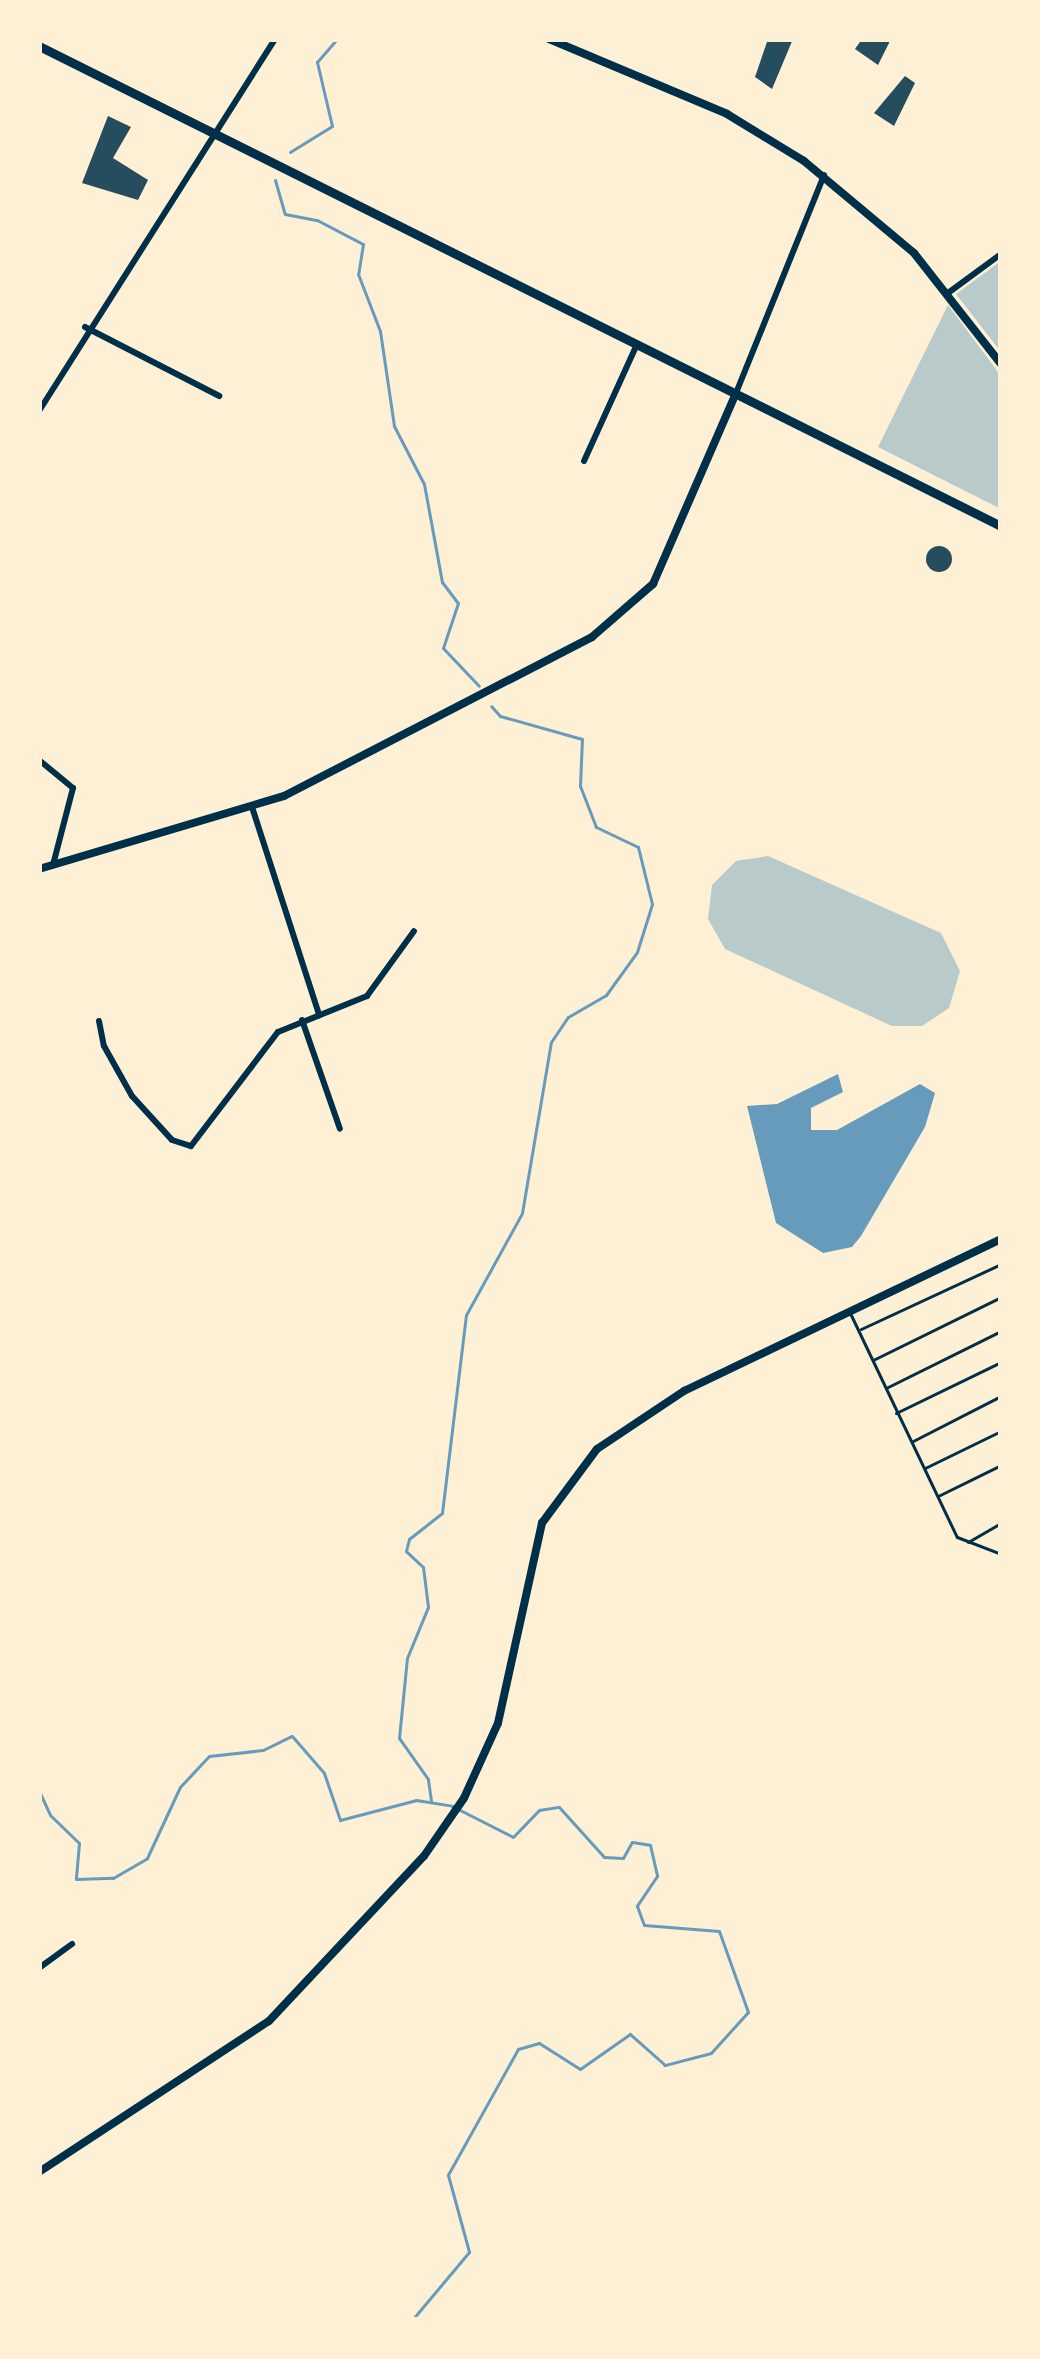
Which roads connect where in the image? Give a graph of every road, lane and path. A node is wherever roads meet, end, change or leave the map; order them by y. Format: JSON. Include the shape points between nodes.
{"nodes":[{"id":1,"x":275,"y":39,"type":"edge"},
{"id":2,"x":549,"y":39,"type":"edge"},
{"id":3,"x":39,"y":46,"type":"edge"},
{"id":4,"x":211,"y":131,"type":"junction"},
{"id":5,"x":824,"y":175,"type":"junction"},
{"id":6,"x":1001,"y":254,"type":"edge"},
{"id":7,"x":948,"y":293,"type":"junction"},
{"id":8,"x":85,"y":327,"type":"junction"},
{"id":9,"x":638,"y":344,"type":"junction"},
{"id":10,"x":1001,"y":364,"type":"edge"},
{"id":11,"x":736,"y":393,"type":"junction"},
{"id":12,"x":219,"y":396,"type":"dead end"},
{"id":13,"x":39,"y":411,"type":"edge"},
{"id":14,"x":584,"y":461,"type":"dead end"},
{"id":15,"x":1001,"y":526,"type":"edge"},
{"id":16,"x":39,"y":760,"type":"edge"},
{"id":17,"x":252,"y":807,"type":"junction"},
{"id":18,"x":53,"y":865,"type":"junction"},
{"id":19,"x":39,"y":869,"type":"edge"},
{"id":20,"x":414,"y":931,"type":"dead end"},
{"id":21,"x":319,"y":1015,"type":"junction"},
{"id":22,"x":302,"y":1020,"type":"junction"},
{"id":23,"x":99,"y":1021,"type":"dead end"},
{"id":24,"x":340,"y":1129,"type":"dead end"},
{"id":25,"x":1001,"y":1239,"type":"edge"},
{"id":26,"x":1001,"y":1264,"type":"edge"},
{"id":27,"x":1001,"y":1297,"type":"edge"},
{"id":28,"x":849,"y":1311,"type":"junction"},
{"id":29,"x":859,"y":1330,"type":"junction"},
{"id":30,"x":1001,"y":1331,"type":"edge"},
{"id":31,"x":871,"y":1361,"type":"junction"},
{"id":32,"x":1001,"y":1362,"type":"edge"},
{"id":33,"x":885,"y":1389,"type":"junction"},
{"id":34,"x":1001,"y":1396,"type":"edge"},
{"id":35,"x":896,"y":1413,"type":"junction"},
{"id":36,"x":1001,"y":1431,"type":"edge"},
{"id":37,"x":911,"y":1442,"type":"junction"},
{"id":38,"x":1001,"y":1465,"type":"edge"},
{"id":39,"x":923,"y":1468,"type":"junction"},
{"id":40,"x":936,"y":1497,"type":"junction"},
{"id":41,"x":1001,"y":1522,"type":"edge"},
{"id":42,"x":968,"y":1542,"type":"junction"},
{"id":43,"x":1001,"y":1554,"type":"edge"},
{"id":44,"x":72,"y":1944,"type":"dead end"},
{"id":45,"x":39,"y":1968,"type":"edge"},
{"id":46,"x":39,"y":2172,"type":"edge"}],
"edges":[{"from":1,"to":4,"type":"street"},
{"from":2,"to":5,"type":"street","via":[[727,114]]},
{"from":3,"to":4,"type":"main road"},
{"from":4,"to":8,"type":"street"},
{"from":4,"to":9,"type":"main road"},
{"from":5,"to":7,"type":"street","via":[[892,231]]},
{"from":5,"to":11,"type":"street"},
{"from":6,"to":7,"type":"street"},
{"from":7,"to":10,"type":"street"},
{"from":8,"to":12,"type":"street"},
{"from":8,"to":13,"type":"street"},
{"from":9,"to":11,"type":"main road"},
{"from":9,"to":14,"type":"street"},
{"from":11,"to":15,"type":"main road"},
{"from":11,"to":17,"type":"street","via":[[662,567],[631,609],[497,688]]},
{"from":16,"to":18,"type":"street","via":[[73,788]]},
{"from":17,"to":18,"type":"street"},
{"from":17,"to":21,"type":"street"},
{"from":18,"to":19,"type":"street"},
{"from":20,"to":21,"type":"street","via":[[368,997]]},
{"from":21,"to":22,"type":"street"},
{"from":22,"to":23,"type":"street","via":[[275,1034],[187,1146],[125,1086]]},
{"from":22,"to":24,"type":"street"},
{"from":25,"to":28,"type":"street"},
{"from":26,"to":29,"type":"lane"},
{"from":27,"to":31,"type":"lane"},
{"from":28,"to":29,"type":"lane"},
{"from":28,"to":46,"type":"street","via":[[651,1410],[573,1474],[535,1545],[504,1704],[451,1820],[284,2009]]},
{"from":29,"to":31,"type":"lane"},
{"from":30,"to":33,"type":"lane"},
{"from":31,"to":33,"type":"lane"},
{"from":32,"to":35,"type":"lane"},
{"from":33,"to":35,"type":"lane"},
{"from":34,"to":37,"type":"lane"},
{"from":35,"to":37,"type":"lane"},
{"from":36,"to":39,"type":"lane"},
{"from":37,"to":39,"type":"lane"},
{"from":38,"to":40,"type":"lane"},
{"from":39,"to":40,"type":"lane"},
{"from":40,"to":42,"type":"lane","via":[[957,1537]]},
{"from":41,"to":42,"type":"lane"},
{"from":42,"to":43,"type":"lane"},
{"from":44,"to":45,"type":"street"}]}
